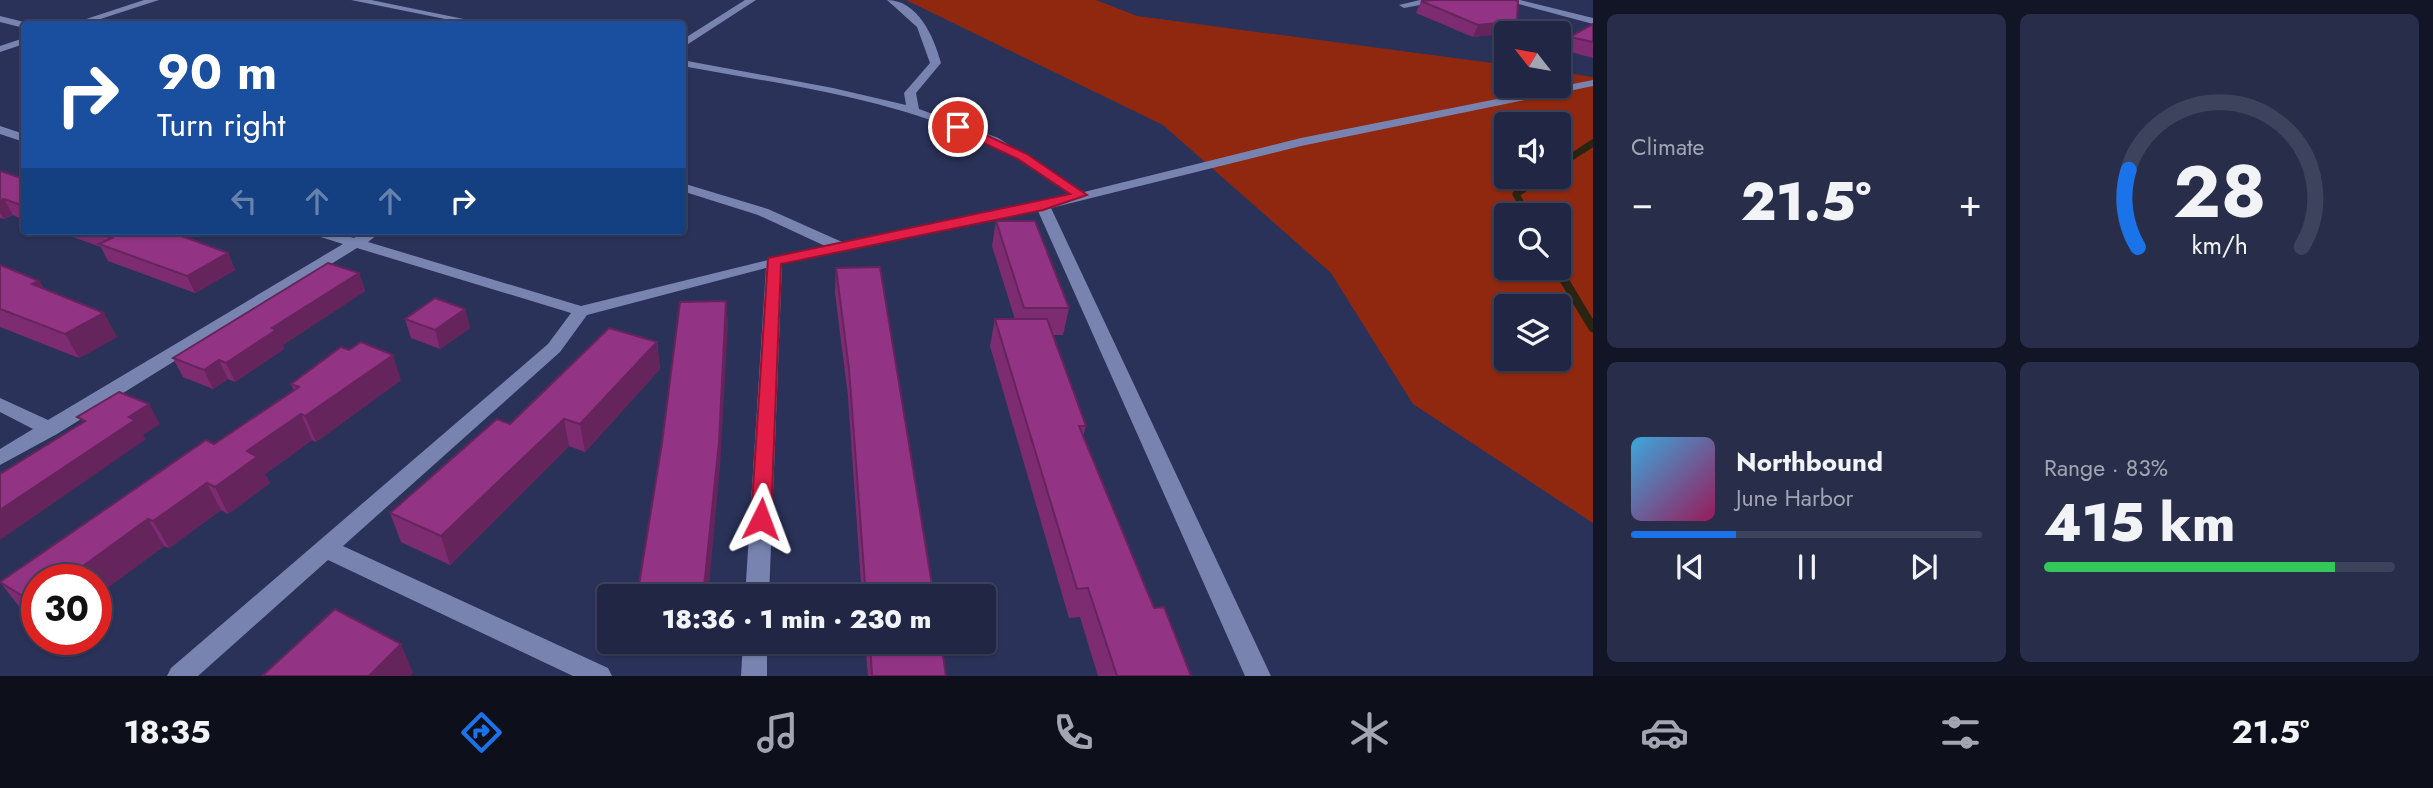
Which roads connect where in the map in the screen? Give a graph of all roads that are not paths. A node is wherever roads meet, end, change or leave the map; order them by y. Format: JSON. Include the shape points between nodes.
{"nodes":[{"id":1,"x":154,"y":0,"type":"edge"},
{"id":2,"x":356,"y":0,"type":"edge"},
{"id":3,"x":751,"y":0,"type":"edge"},
{"id":4,"x":892,"y":0,"type":"edge"},
{"id":5,"x":1441,"y":0,"type":"edge"},
{"id":6,"x":1508,"y":0,"type":"edge"},
{"id":7,"x":1404,"y":5,"type":"dead end"},
{"id":8,"x":0,"y":19,"type":"edge"},
{"id":9,"x":86,"y":21,"type":"edge"},
{"id":10,"x":468,"y":21,"type":"edge"},
{"id":11,"x":1593,"y":21,"type":"edge"},
{"id":12,"x":21,"y":24,"type":"edge"},
{"id":13,"x":21,"y":42,"type":"edge"},
{"id":14,"x":686,"y":42,"type":"edge"},
{"id":15,"x":0,"y":49,"type":"edge"},
{"id":16,"x":686,"y":64,"type":"edge"},
{"id":17,"x":1593,"y":83,"type":"edge"},
{"id":18,"x":913,"y":110,"type":"junction"},
{"id":19,"x":0,"y":130,"type":"edge"},
{"id":20,"x":21,"y":137,"type":"edge"},
{"id":21,"x":686,"y":188,"type":"edge"},
{"id":22,"x":1081,"y":195,"type":"junction"},
{"id":23,"x":1043,"y":206,"type":"junction"},
{"id":24,"x":329,"y":235,"type":"edge"},
{"id":25,"x":367,"y":235,"type":"edge"},
{"id":26,"x":354,"y":243,"type":"junction"},
{"id":27,"x":839,"y":247,"type":"junction"},
{"id":28,"x":774,"y":261,"type":"junction"},
{"id":29,"x":581,"y":312,"type":"junction"},
{"id":30,"x":0,"y":404,"type":"edge"},
{"id":31,"x":50,"y":429,"type":"junction"},
{"id":32,"x":0,"y":458,"type":"edge"},
{"id":33,"x":327,"y":549,"type":"junction"},
{"id":34,"x":758,"y":584,"type":"edge"},
{"id":35,"x":755,"y":654,"type":"edge"},
{"id":36,"x":180,"y":676,"type":"edge"},
{"id":37,"x":599,"y":676,"type":"edge"},
{"id":38,"x":754,"y":676,"type":"edge"},
{"id":39,"x":1258,"y":676,"type":"edge"}],
"edges":[{"from":1,"to":9,"type":"street"},
{"from":2,"to":10,"type":"street"},
{"from":3,"to":14,"type":"street"},
{"from":4,"to":18,"type":"street","via":[[909,11],[929,35],[936,63],[910,93]]},
{"from":5,"to":7,"type":"street"},
{"from":6,"to":11,"type":"street"},
{"from":8,"to":12,"type":"street"},
{"from":13,"to":15,"type":"street"},
{"from":16,"to":18,"type":"street"},
{"from":17,"to":22,"type":"street","via":[[1301,142]]},
{"from":18,"to":22,"type":"street","via":[[1023,156]]},
{"from":19,"to":20,"type":"street"},
{"from":21,"to":27,"type":"street","via":[[785,219]]},
{"from":22,"to":23,"type":"street"},
{"from":23,"to":27,"type":"street"},
{"from":23,"to":39,"type":"street"},
{"from":24,"to":26,"type":"street"},
{"from":25,"to":26,"type":"street"},
{"from":26,"to":29,"type":"street"},
{"from":26,"to":31,"type":"street"},
{"from":27,"to":28,"type":"street"},
{"from":28,"to":29,"type":"street"},
{"from":28,"to":34,"type":"street"},
{"from":29,"to":33,"type":"street","via":[[554,348]]},
{"from":30,"to":31,"type":"street"},
{"from":31,"to":32,"type":"street"},
{"from":33,"to":36,"type":"street"},
{"from":33,"to":37,"type":"street"},
{"from":35,"to":38,"type":"street"}]}
